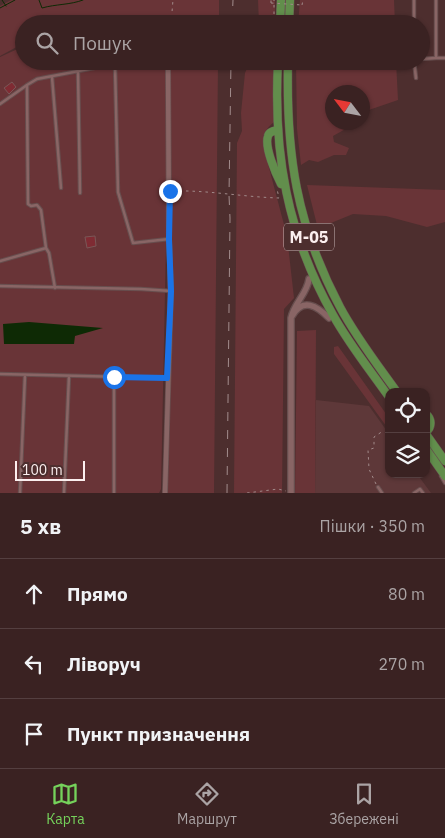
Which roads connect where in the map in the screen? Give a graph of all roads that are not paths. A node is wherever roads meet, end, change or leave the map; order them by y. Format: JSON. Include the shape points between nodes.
{"nodes":[{"id":1,"x":281,"y":0,"type":"edge"},
{"id":2,"x":290,"y":0,"type":"edge"},
{"id":3,"x":414,"y":0,"type":"edge"},
{"id":4,"x":436,"y":0,"type":"edge"},
{"id":5,"x":280,"y":15,"type":"edge"},
{"id":6,"x":289,"y":15,"type":"edge"},
{"id":7,"x":414,"y":15,"type":"edge"},
{"id":8,"x":430,"y":58,"type":"edge"},
{"id":9,"x":436,"y":58,"type":"junction"},
{"id":10,"x":445,"y":58,"type":"edge"},
{"id":11,"x":89,"y":70,"type":"edge"},
{"id":12,"x":115,"y":70,"type":"edge"},
{"id":13,"x":168,"y":70,"type":"edge"},
{"id":14,"x":278,"y":70,"type":"edge"},
{"id":15,"x":288,"y":70,"type":"edge"},
{"id":16,"x":415,"y":70,"type":"edge"},
{"id":17,"x":78,"y":72,"type":"junction"},
{"id":18,"x":52,"y":77,"type":"junction"},
{"id":19,"x":416,"y":78,"type":"dead end"},
{"id":20,"x":27,"y":85,"type":"junction"},
{"id":21,"x":0,"y":104,"type":"edge"},
{"id":22,"x":278,"y":130,"type":"junction"},
{"id":23,"x":292,"y":166,"type":"junction"},
{"id":24,"x":61,"y":188,"type":"dead end"},
{"id":25,"x":286,"y":192,"type":"junction"},
{"id":26,"x":80,"y":194,"type":"dead end"},
{"id":27,"x":169,"y":239,"type":"junction"},
{"id":28,"x":301,"y":247,"type":"junction"},
{"id":29,"x":46,"y":248,"type":"junction"},
{"id":30,"x":0,"y":261,"type":"edge"},
{"id":31,"x":309,"y":278,"type":"junction"},
{"id":32,"x":0,"y":286,"type":"edge"},
{"id":33,"x":56,"y":288,"type":"junction"},
{"id":34,"x":171,"y":291,"type":"junction"},
{"id":35,"x":291,"y":318,"type":"junction"},
{"id":36,"x":330,"y":318,"type":"junction"},
{"id":37,"x":353,"y":347,"type":"junction"},
{"id":38,"x":382,"y":371,"type":"junction"},
{"id":39,"x":0,"y":374,"type":"edge"},
{"id":40,"x":25,"y":375,"type":"junction"},
{"id":41,"x":69,"y":376,"type":"junction"},
{"id":42,"x":114,"y":377,"type":"junction"},
{"id":43,"x":167,"y":378,"type":"junction"},
{"id":44,"x":394,"y":388,"type":"edge"},
{"id":45,"x":400,"y":388,"type":"edge"},
{"id":46,"x":385,"y":391,"type":"edge"},
{"id":47,"x":430,"y":439,"type":"edge"},
{"id":48,"x":430,"y":455,"type":"edge"},
{"id":49,"x":430,"y":456,"type":"edge"},
{"id":50,"x":445,"y":461,"type":"edge"},
{"id":51,"x":445,"y":476,"type":"edge"},
{"id":52,"x":445,"y":482,"type":"edge"},
{"id":53,"x":378,"y":487,"type":"road end"},
{"id":54,"x":291,"y":492,"type":"edge"},
{"id":55,"x":20,"y":493,"type":"edge"},
{"id":56,"x":64,"y":493,"type":"edge"},
{"id":57,"x":114,"y":493,"type":"edge"},
{"id":58,"x":164,"y":493,"type":"edge"},
{"id":59,"x":382,"y":493,"type":"edge"},
{"id":60,"x":414,"y":493,"type":"edge"},
{"id":61,"x":423,"y":493,"type":"edge"}],
"edges":[{"from":1,"to":5,"type":"highway"},
{"from":2,"to":6,"type":"highway"},
{"from":3,"to":7,"type":"lane"},
{"from":4,"to":9,"type":"lane"},
{"from":8,"to":9,"type":"lane"},
{"from":9,"to":10,"type":"lane"},
{"from":11,"to":17,"type":"lane"},
{"from":12,"to":27,"type":"lane","via":[[118,192],[133,242]]},
{"from":13,"to":27,"type":"street"},
{"from":14,"to":22,"type":"highway","number":"М-05"},
{"from":15,"to":23,"type":"highway","number":"М-05"},
{"from":16,"to":19,"type":"lane"},
{"from":17,"to":18,"type":"lane"},
{"from":17,"to":26,"type":"lane"},
{"from":18,"to":20,"type":"lane"},
{"from":18,"to":24,"type":"lane"},
{"from":20,"to":21,"type":"lane"},
{"from":20,"to":29,"type":"lane","via":[[28,204],[37,205],[41,210]]},
{"from":22,"to":23,"type":"highway","via":[[285,135]]},
{"from":22,"to":25,"type":"highway","number":"М-05"},
{"from":22,"to":25,"type":"highway","via":[[270,132],[268,145],[275,172]]},
{"from":23,"to":38,"type":"highway","number":"М-05","via":[[301,212],[321,267],[340,307]]},
{"from":25,"to":28,"type":"highway","number":"М-05"},
{"from":27,"to":34,"type":"street"},
{"from":28,"to":31,"type":"highway"},
{"from":28,"to":37,"type":"highway","number":"М-05","via":[[333,316]]},
{"from":29,"to":30,"type":"lane"},
{"from":29,"to":33,"type":"lane"},
{"from":31,"to":35,"type":"street","via":[[308,287],[293,309]]},
{"from":31,"to":36,"type":"highway"},
{"from":32,"to":33,"type":"lane"},
{"from":33,"to":34,"type":"lane"},
{"from":34,"to":43,"type":"street"},
{"from":35,"to":36,"type":"street","via":[[306,305],[317,306]]},
{"from":35,"to":54,"type":"street"},
{"from":36,"to":37,"type":"highway"},
{"from":37,"to":46,"type":"highway","number":"М-05"},
{"from":38,"to":44,"type":"highway","number":"М-05"},
{"from":38,"to":45,"type":"highway"},
{"from":39,"to":40,"type":"lane"},
{"from":40,"to":41,"type":"lane"},
{"from":40,"to":55,"type":"lane"},
{"from":41,"to":42,"type":"lane"},
{"from":41,"to":56,"type":"lane"},
{"from":42,"to":43,"type":"lane"},
{"from":42,"to":57,"type":"lane"},
{"from":43,"to":58,"type":"street"},
{"from":47,"to":50,"type":"highway"},
{"from":48,"to":51,"type":"highway"},
{"from":49,"to":52,"type":"lane"},
{"from":53,"to":59,"type":"lane"},
{"from":60,"to":61,"type":"lane","via":[[420,489]]}]}
